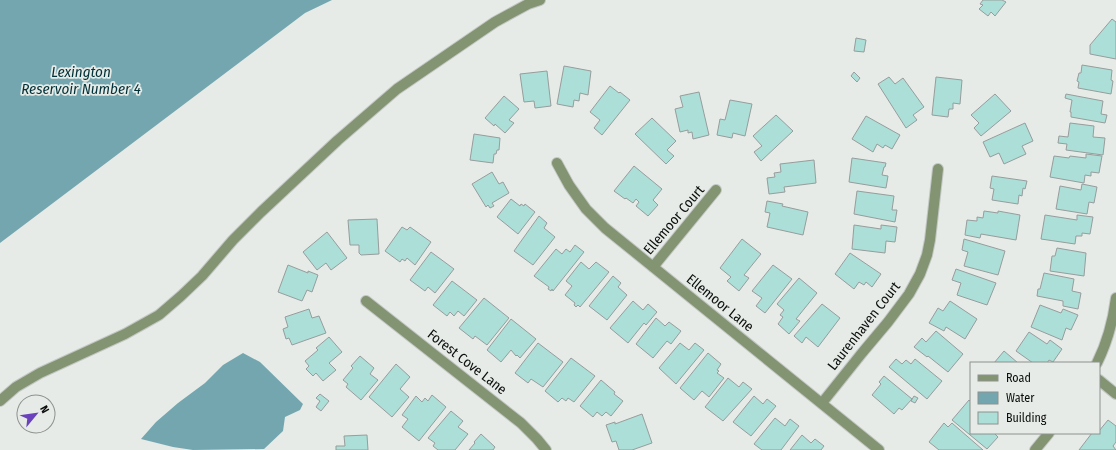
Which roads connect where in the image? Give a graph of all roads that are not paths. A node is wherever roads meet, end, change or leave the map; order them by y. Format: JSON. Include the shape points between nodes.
{"nodes":[{"id":1,"x":540,"y":0,"type":"edge"},
{"id":2,"x":557,"y":164,"type":"dead end"},
{"id":3,"x":938,"y":169,"type":"dead end"},
{"id":4,"x":716,"y":190,"type":"dead end"},
{"id":5,"x":653,"y":267,"type":"junction"},
{"id":6,"x":1116,"y":298,"type":"edge"},
{"id":7,"x":366,"y":301,"type":"dead end"},
{"id":8,"x":1097,"y":362,"type":"edge"},
{"id":9,"x":1100,"y":381,"type":"edge"},
{"id":10,"x":1116,"y":394,"type":"edge"},
{"id":11,"x":0,"y":401,"type":"edge"},
{"id":12,"x":822,"y":403,"type":"junction"},
{"id":13,"x":1047,"y":434,"type":"edge"},
{"id":14,"x":546,"y":450,"type":"edge"},
{"id":15,"x":879,"y":450,"type":"edge"},
{"id":16,"x":1035,"y":450,"type":"edge"}],
"edges":[{"from":1,"to":11,"type":"street","via":[[496,22],[397,89],[261,212],[192,286],[160,315],[40,373],[16,387]]},
{"from":2,"to":5,"type":"street","name":"Ellemoor Lane","via":[[586,209]]},
{"from":3,"to":12,"type":"street","name":"Laurenhaven Court","via":[[930,240],[920,274],[888,322]]},
{"from":4,"to":5,"type":"street","name":"Ellemoor Court"},
{"from":5,"to":12,"type":"street","name":"Ellemoor Lane"},
{"from":6,"to":8,"type":"street","via":[[1105,345]]},
{"from":7,"to":14,"type":"street","name":"Forest Cove Lane","via":[[521,422]]},
{"from":9,"to":10,"type":"street"},
{"from":12,"to":15,"type":"street","name":"Ellemoor Lane"},
{"from":13,"to":16,"type":"street"}]}
